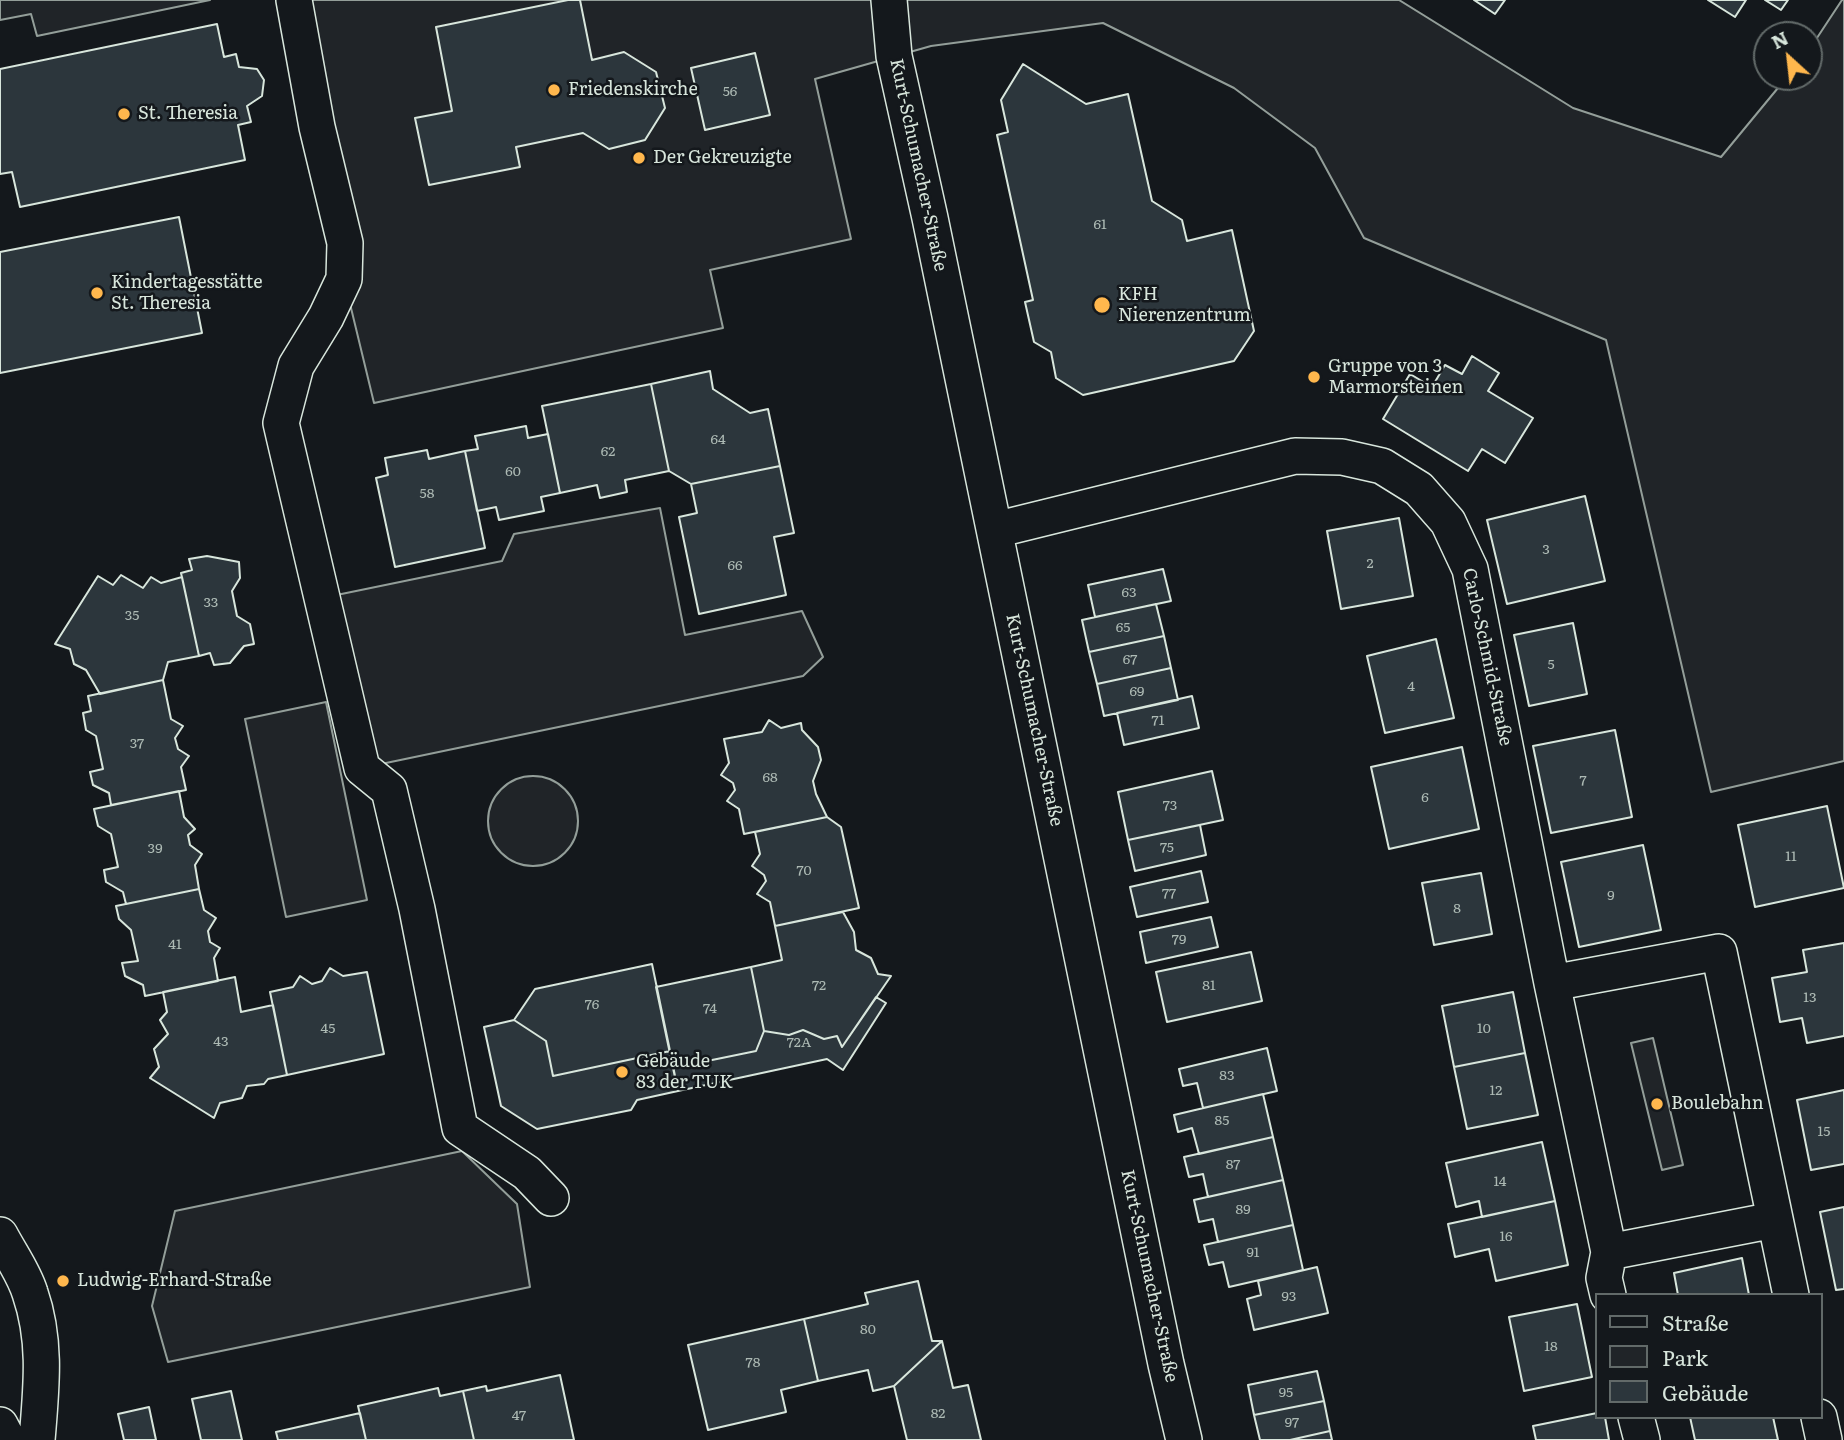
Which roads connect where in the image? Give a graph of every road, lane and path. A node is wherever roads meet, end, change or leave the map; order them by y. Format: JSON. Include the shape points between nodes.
{"nodes":[{"id":1,"x":294,"y":0,"type":"edge"},
{"id":2,"x":889,"y":0,"type":"edge"},
{"id":3,"x":995,"y":530,"type":"junction"},
{"id":4,"x":1552,"y":983,"type":"junction"},
{"id":5,"x":551,"y":1198,"type":"dead end"},
{"id":6,"x":1774,"y":1220,"type":"junction"},
{"id":7,"x":0,"y":1235,"type":"edge"},
{"id":8,"x":1609,"y":1252,"type":"junction"},
{"id":9,"x":1608,"y":1293,"type":"edge"},
{"id":10,"x":1791,"y":1293,"type":"edge"},
{"id":11,"x":1637,"y":1419,"type":"edge"},
{"id":12,"x":1819,"y":1419,"type":"edge"},
{"id":13,"x":0,"y":1425,"type":"edge"},
{"id":14,"x":8,"y":1440,"type":"edge"},
{"id":15,"x":37,"y":1440,"type":"edge"},
{"id":16,"x":1184,"y":1440,"type":"edge"},
{"id":17,"x":1642,"y":1440,"type":"edge"},
{"id":18,"x":1824,"y":1440,"type":"edge"}],
"edges":[{"from":1,"to":5,"type":"street","via":[[317,127],[345,243],[344,279],[296,366],[281,424],[362,768],[389,790],[460,1128],[527,1173]]},
{"from":2,"to":3,"type":"street","name":"Kurt-Schumacher-Straße","via":[[894,56]]},
{"from":3,"to":4,"type":"street","name":"Carlo-Schmid-Straße","via":[[1295,456],[1342,457],[1382,466],[1419,489],[1448,522],[1470,569]]},
{"from":3,"to":16,"type":"street","name":"Kurt-Schumacher-Straße"},
{"from":4,"to":6,"type":"street","via":[[1719,952]]},
{"from":4,"to":8,"type":"street","name":"Carlo-Schmid-Straße"},
{"from":6,"to":8,"type":"street"},
{"from":6,"to":10,"type":"street"},
{"from":7,"to":15,"type":"street","via":[[30,1291],[37,1318],[43,1363]]},
{"from":8,"to":9,"type":"street","name":"Carlo-Schmid-Straße","via":[[1604,1278]]},
{"from":11,"to":17,"type":"street"},
{"from":12,"to":18,"type":"street"},
{"from":13,"to":14,"type":"street"}]}
